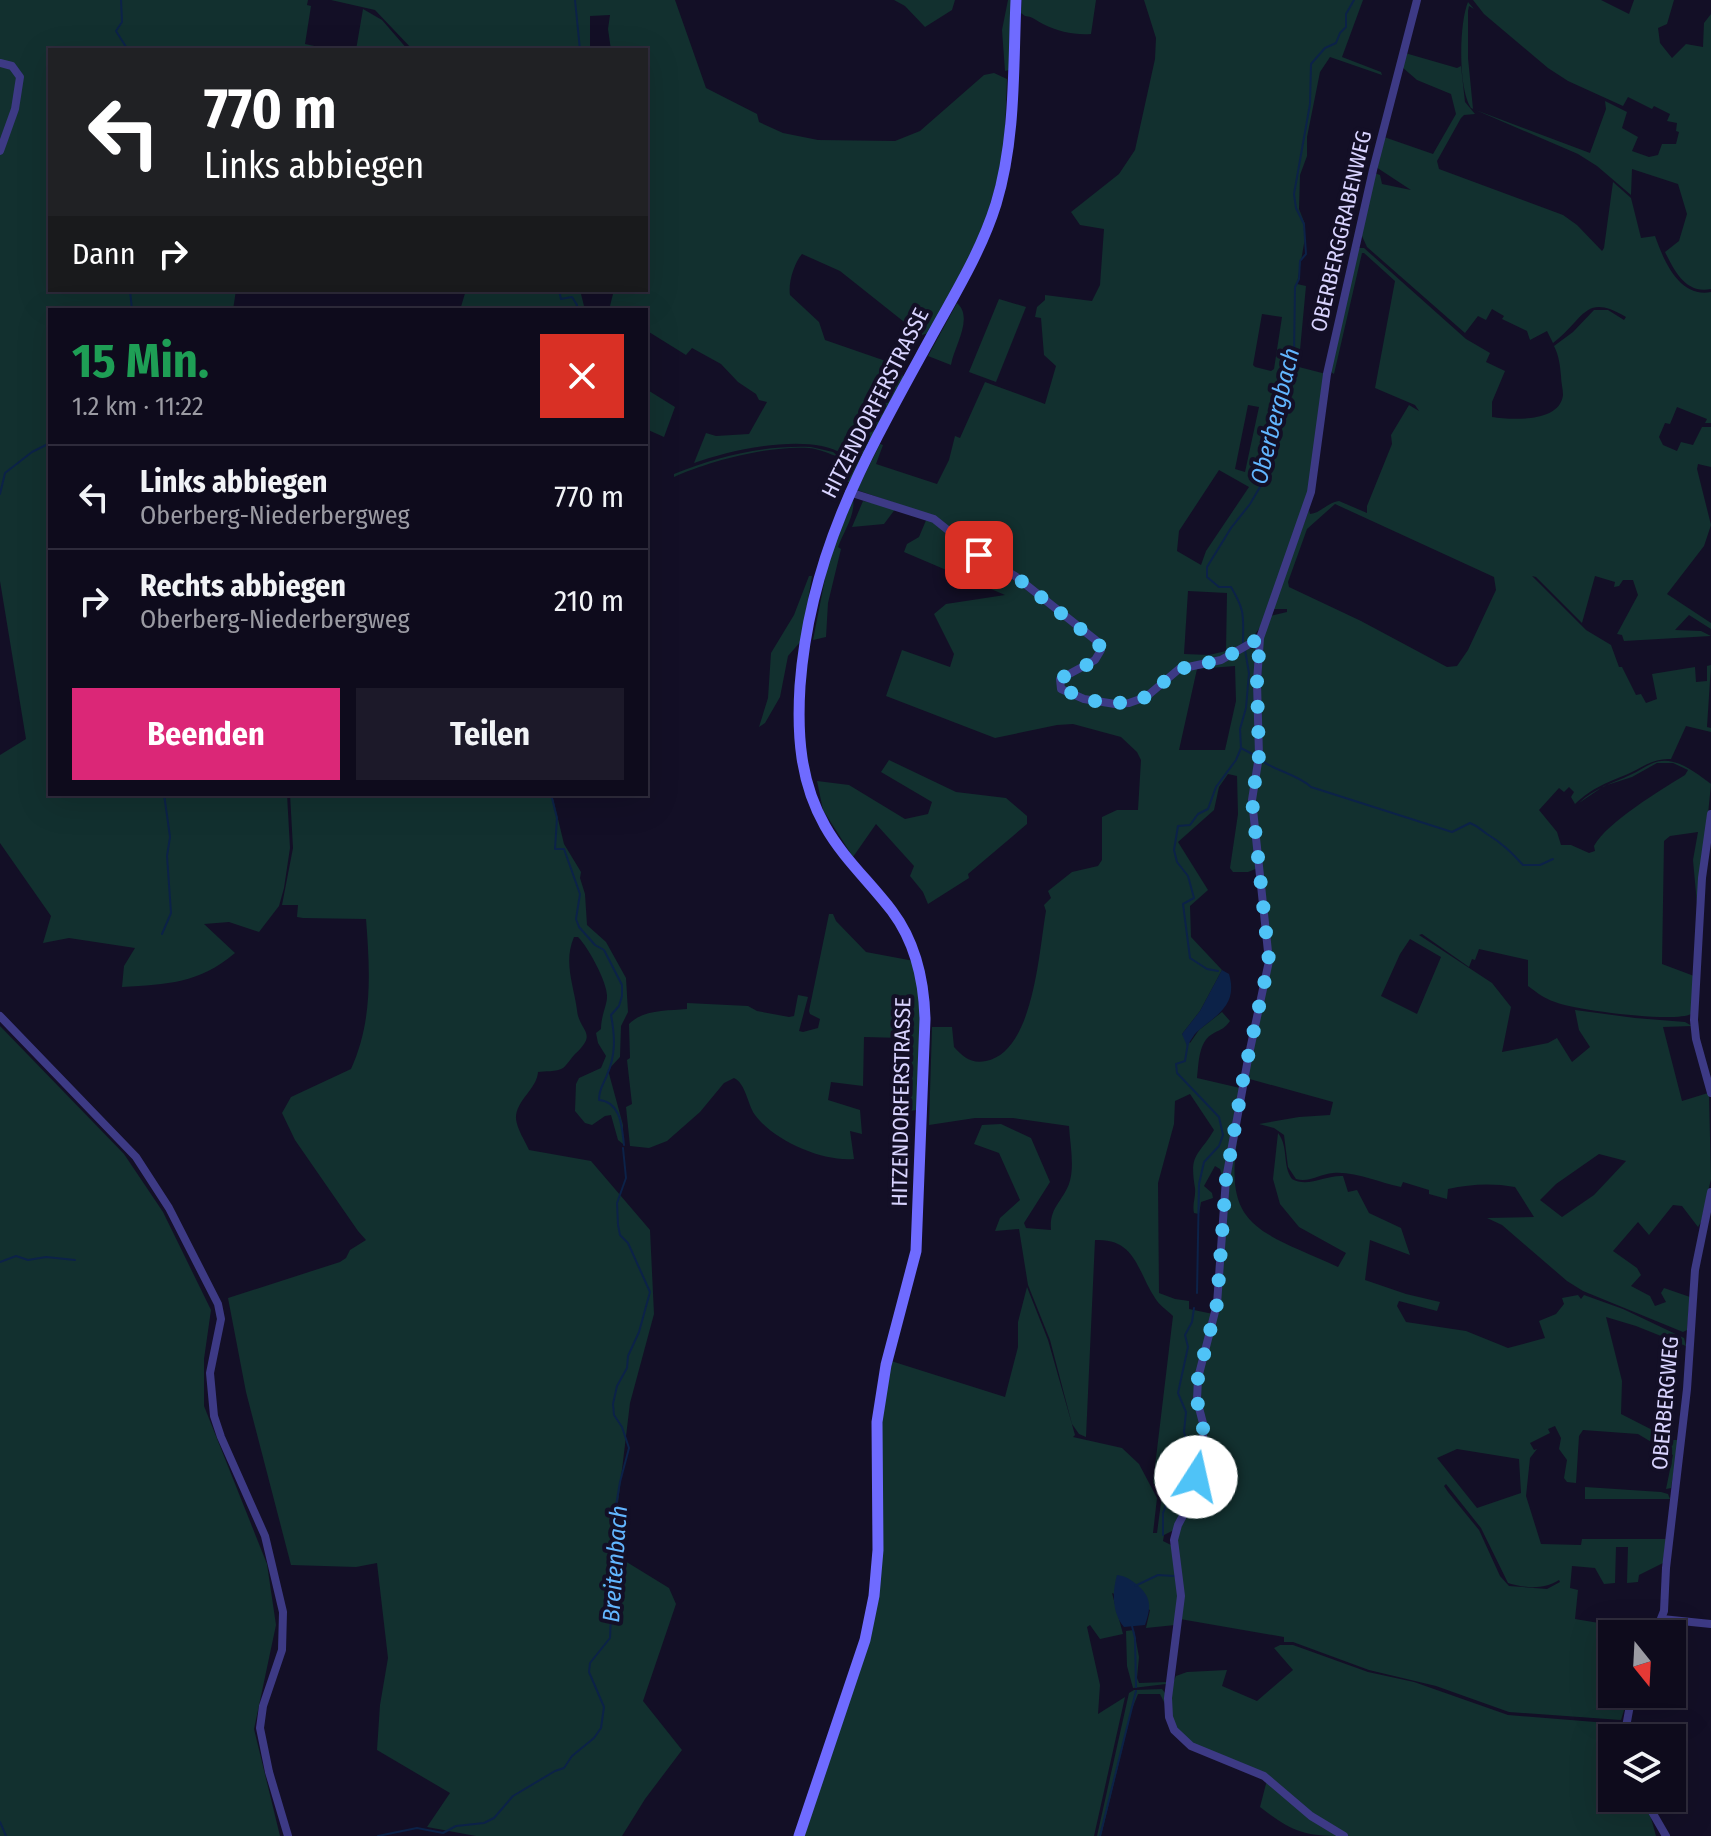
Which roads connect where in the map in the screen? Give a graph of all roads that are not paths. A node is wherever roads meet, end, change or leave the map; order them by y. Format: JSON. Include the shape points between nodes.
{"nodes":[{"id":1,"x":1016,"y":0,"type":"edge"},
{"id":2,"x":1417,"y":0,"type":"edge"},
{"id":3,"x":0,"y":63,"type":"edge"},
{"id":4,"x":0,"y":151,"type":"edge"},
{"id":5,"x":849,"y":492,"type":"junction"},
{"id":6,"x":1260,"y":638,"type":"junction"},
{"id":7,"x":1711,"y":814,"type":"edge"},
{"id":8,"x":0,"y":1016,"type":"edge"},
{"id":9,"x":1711,"y":1093,"type":"edge"},
{"id":10,"x":1711,"y":1192,"type":"edge"},
{"id":11,"x":1662,"y":1619,"type":"joint"},
{"id":12,"x":1711,"y":1624,"type":"edge"},
{"id":13,"x":1651,"y":1812,"type":"edge"},
{"id":14,"x":1654,"y":1817,"type":"junction"},
{"id":15,"x":288,"y":1836,"type":"edge"},
{"id":16,"x":799,"y":1836,"type":"edge"},
{"id":17,"x":1344,"y":1836,"type":"edge"},
{"id":18,"x":1658,"y":1836,"type":"edge"},
{"id":19,"x":1666,"y":1836,"type":"edge"}],
"edges":[{"from":1,"to":5,"type":"main road","name":"HITZENDORFERSTRASSE","via":[[1008,143],[996,204],[974,259]]},
{"from":2,"to":6,"type":"street","name":"OBERBERGGRABENWEG","via":[[1327,374],[1311,492]]},
{"from":3,"to":4,"type":"street","via":[[12,66],[20,77]]},
{"from":5,"to":6,"type":"street","via":[[934,519],[1098,642],[1097,659],[1060,679],[1061,689],[1069,694],[1129,703],[1146,697],[1179,669],[1215,662]]},
{"from":5,"to":16,"type":"main road","name":"HITZENDORFERSTRASSE","via":[[824,559],[807,632],[801,755],[824,825],[894,915],[915,955],[925,1003],[922,1117],[916,1251],[878,1415],[878,1559],[872,1609]]},
{"from":6,"to":17,"type":"street","name":"OBERBERGGRABENWEG","via":[[1259,756],[1252,800],[1269,961],[1226,1179],[1217,1304],[1198,1378],[1202,1444],[1193,1496],[1174,1538],[1181,1596],[1168,1710],[1174,1730],[1187,1744],[1264,1776]]},
{"from":7,"to":9,"type":"street","via":[[1694,1020]]},
{"from":8,"to":15,"type":"street","via":[[136,1157],[218,1304],[220,1325],[210,1373],[214,1416],[265,1536],[283,1612],[282,1650],[260,1728]]},
{"from":10,"to":11,"type":"street","name":"OBERBERGWEG","via":[[1695,1270]]},
{"from":11,"to":12,"type":"street"},
{"from":13,"to":14,"type":"street"},
{"from":14,"to":18,"type":"street"},
{"from":14,"to":19,"type":"street"}]}
